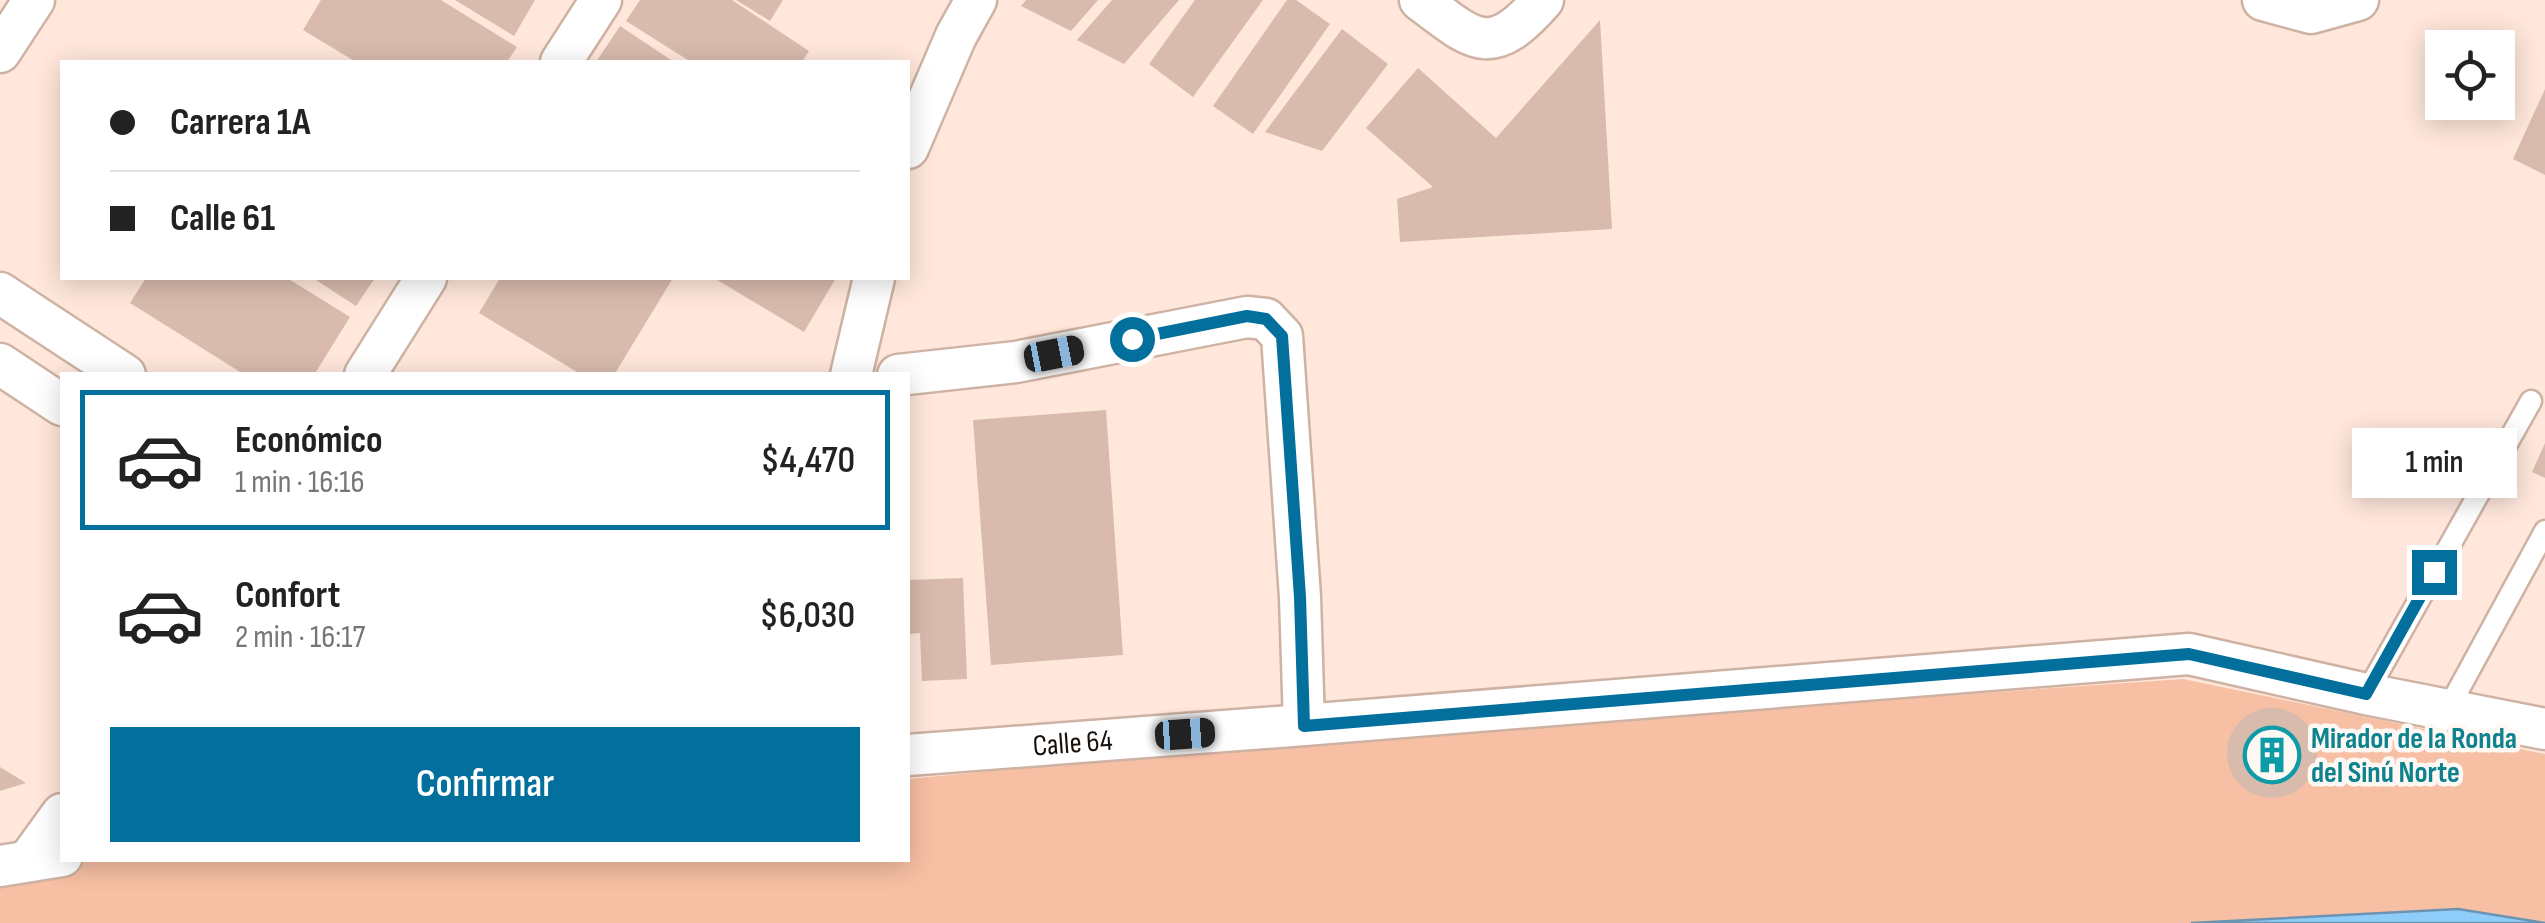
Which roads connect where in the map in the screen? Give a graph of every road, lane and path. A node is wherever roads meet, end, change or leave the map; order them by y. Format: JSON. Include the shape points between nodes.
{"nodes":[{"id":1,"x":34,"y":0,"type":"edge"},
{"id":2,"x":600,"y":0,"type":"edge"},
{"id":3,"x":976,"y":0,"type":"edge"},
{"id":4,"x":1420,"y":0,"type":"edge"},
{"id":5,"x":2263,"y":0,"type":"edge"},
{"id":6,"x":2358,"y":0,"type":"edge"},
{"id":7,"x":1551,"y":2,"type":"edge"},
{"id":8,"x":0,"y":52,"type":"edge"},
{"id":9,"x":562,"y":60,"type":"edge"},
{"id":10,"x":910,"y":143,"type":"edge"},
{"id":11,"x":425,"y":280,"type":"edge"},
{"id":12,"x":874,"y":280,"type":"edge"},
{"id":13,"x":0,"y":293,"type":"edge"},
{"id":14,"x":0,"y":364,"type":"edge"},
{"id":15,"x":120,"y":372,"type":"edge"},
{"id":16,"x":367,"y":372,"type":"edge"},
{"id":17,"x":852,"y":372,"type":"edge"},
{"id":18,"x":910,"y":374,"type":"edge"},
{"id":19,"x":2530,"y":401,"type":"dead end"},
{"id":20,"x":60,"y":404,"type":"edge"},
{"id":21,"x":2545,"y":531,"type":"edge"},
{"id":22,"x":2366,"y":694,"type":"junction"},
{"id":23,"x":2448,"y":709,"type":"junction"},
{"id":24,"x":1304,"y":726,"type":"junction"},
{"id":25,"x":2545,"y":728,"type":"edge"},
{"id":26,"x":910,"y":755,"type":"edge"},
{"id":27,"x":60,"y":817,"type":"edge"},
{"id":28,"x":30,"y":861,"type":"edge"}],
"edges":[{"from":1,"to":8,"type":"street"},
{"from":2,"to":9,"type":"street"},
{"from":3,"to":10,"type":"street"},
{"from":4,"to":7,"type":"street","via":[[1464,34],[1483,40],[1510,32]]},
{"from":5,"to":6,"type":"street","via":[[2310,13]]},
{"from":11,"to":16,"type":"street"},
{"from":12,"to":17,"type":"street"},
{"from":13,"to":15,"type":"street"},
{"from":14,"to":20,"type":"street"},
{"from":18,"to":24,"type":"street","via":[[1016,362],[1247,316],[1266,319],[1282,336]]},
{"from":19,"to":22,"type":"lane"},
{"from":21,"to":23,"type":"lane"},
{"from":22,"to":23,"type":"street","name":"Calle 64"},
{"from":22,"to":24,"type":"street","name":"Calle 64","via":[[2189,654]]},
{"from":23,"to":25,"type":"street","name":"Calle 64"},
{"from":24,"to":26,"type":"street","name":"Calle 64"},
{"from":27,"to":28,"type":"street"}]}
